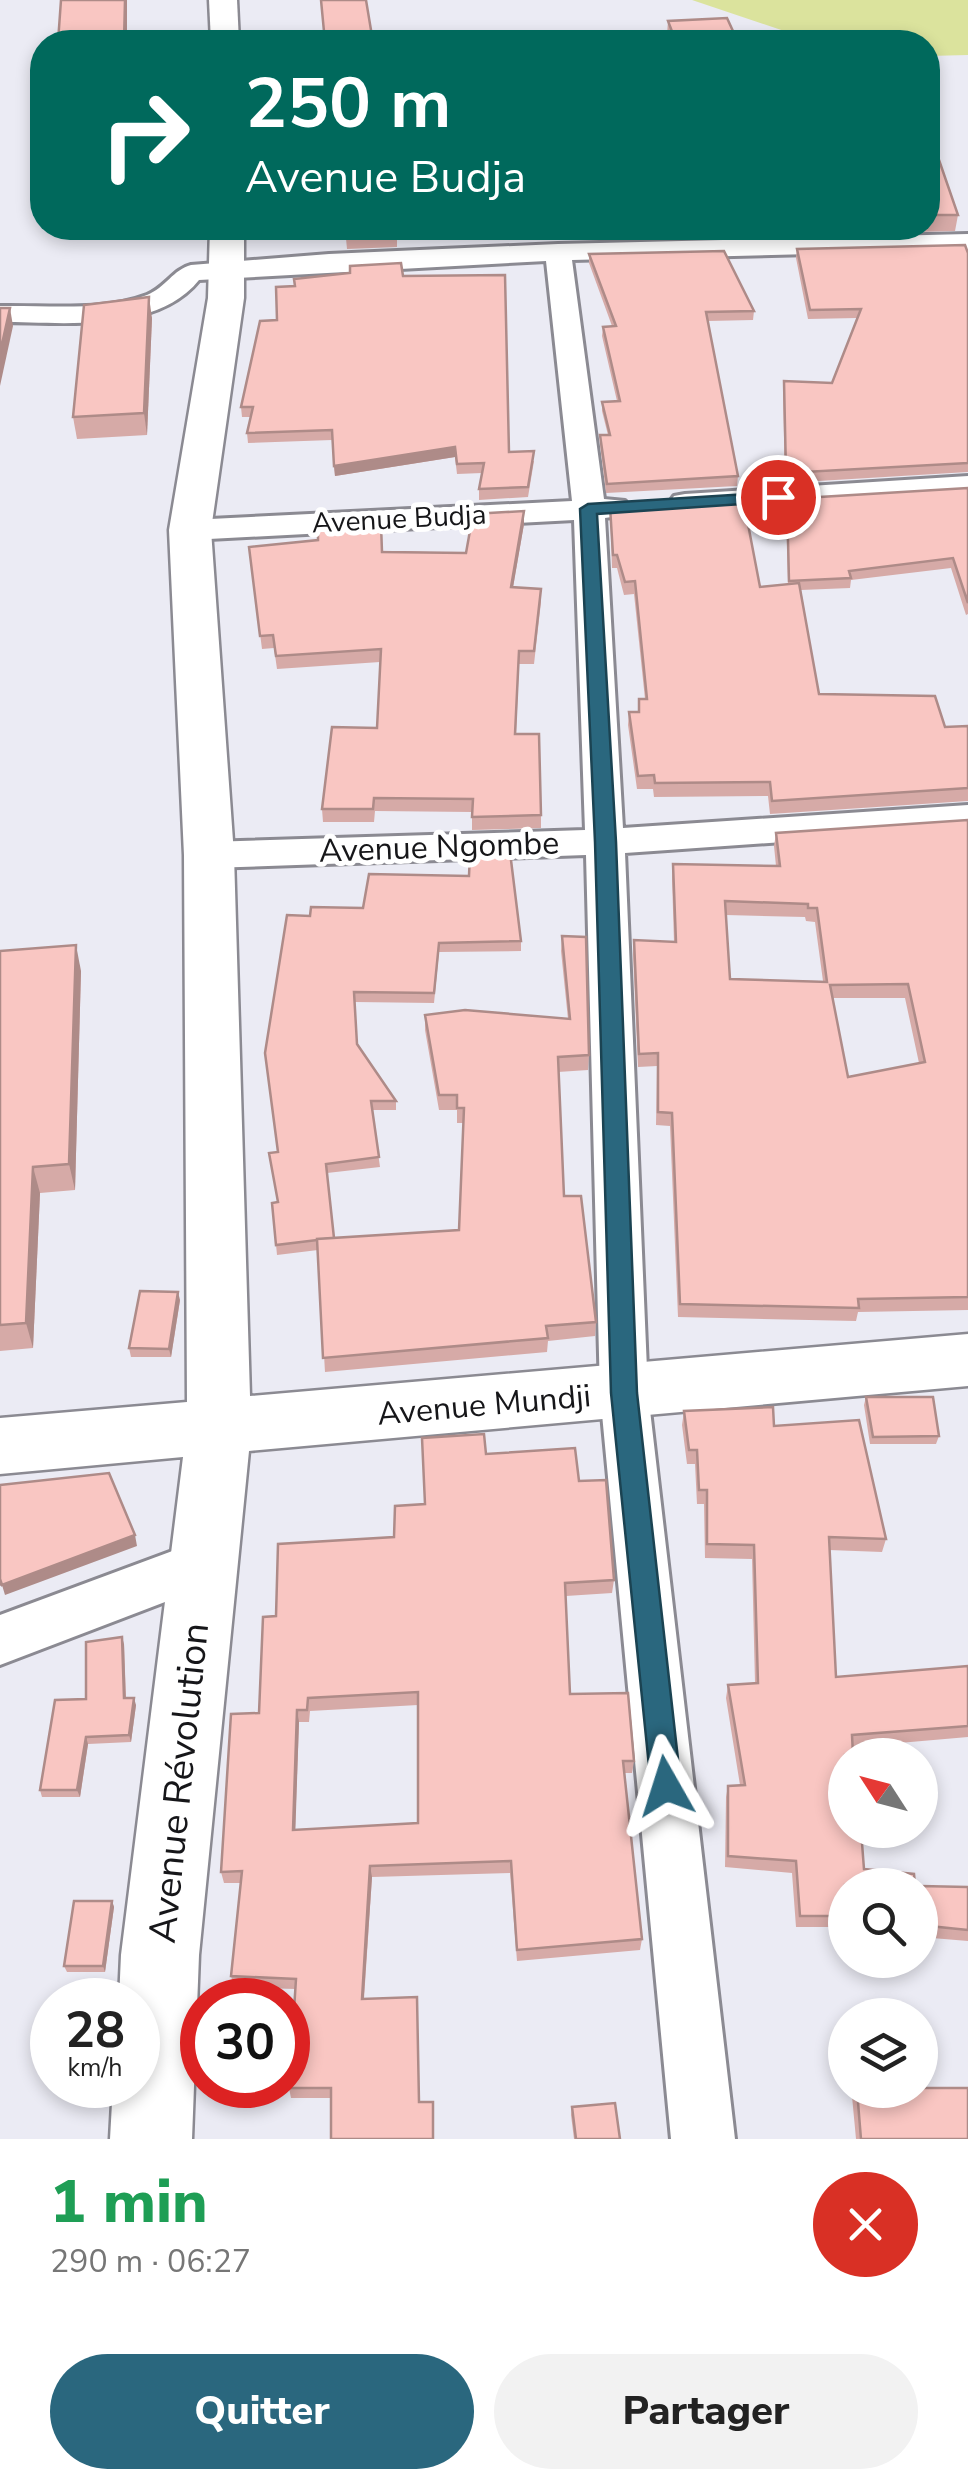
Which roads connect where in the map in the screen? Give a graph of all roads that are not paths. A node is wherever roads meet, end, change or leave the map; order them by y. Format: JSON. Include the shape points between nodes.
{"nodes":[{"id":1,"x":223,"y":0,"type":"edge"},
{"id":2,"x":224,"y":30,"type":"edge"},
{"id":3,"x":968,"y":242,"type":"edge"},
{"id":4,"x":228,"y":249,"type":"edge"},
{"id":5,"x":558,"y":252,"type":"junction"},
{"id":6,"x":0,"y":314,"type":"edge"},
{"id":7,"x":968,"y":485,"type":"edge"},
{"id":8,"x":588,"y":509,"type":"junction"},
{"id":9,"x":190,"y":530,"type":"junction"},
{"id":10,"x":968,"y":817,"type":"edge"},
{"id":11,"x":606,"y":842,"type":"junction"},
{"id":12,"x":209,"y":855,"type":"junction"},
{"id":13,"x":968,"y":1360,"type":"edge"},
{"id":14,"x":624,"y":1393,"type":"junction"},
{"id":15,"x":219,"y":1428,"type":"junction"},
{"id":16,"x":0,"y":1446,"type":"edge"},
{"id":17,"x":202,"y":1564,"type":"junction"},
{"id":18,"x":0,"y":1640,"type":"edge"},
{"id":19,"x":151,"y":2139,"type":"edge"},
{"id":20,"x":703,"y":2139,"type":"edge"}],
"edges":[{"from":1,"to":2,"type":"street"},
{"from":3,"to":5,"type":"street"},
{"from":4,"to":5,"type":"street"},
{"from":4,"to":6,"type":"street","via":[[151,303]]},
{"from":4,"to":9,"type":"street","name":"Avenue Révolution"},
{"from":5,"to":8,"type":"street"},
{"from":7,"to":8,"type":"street","name":"Avenue Budja"},
{"from":8,"to":9,"type":"street","name":"Avenue Budja"},
{"from":8,"to":11,"type":"street"},
{"from":9,"to":12,"type":"street","name":"Avenue Révolution"},
{"from":10,"to":11,"type":"street","name":"Avenue Ngombe"},
{"from":11,"to":12,"type":"street","name":"Avenue Ngombe"},
{"from":11,"to":14,"type":"street"},
{"from":12,"to":15,"type":"street","name":"Avenue Révolution"},
{"from":13,"to":14,"type":"street","name":"Avenue Mundji"},
{"from":14,"to":15,"type":"street","name":"Avenue Mundji"},
{"from":14,"to":20,"type":"street"},
{"from":15,"to":16,"type":"street","name":"Avenue Mundji"},
{"from":15,"to":17,"type":"street","name":"Avenue Révolution"},
{"from":17,"to":18,"type":"street"},
{"from":17,"to":19,"type":"street","name":"Avenue Révolution","via":[[160,1955]]}]}
